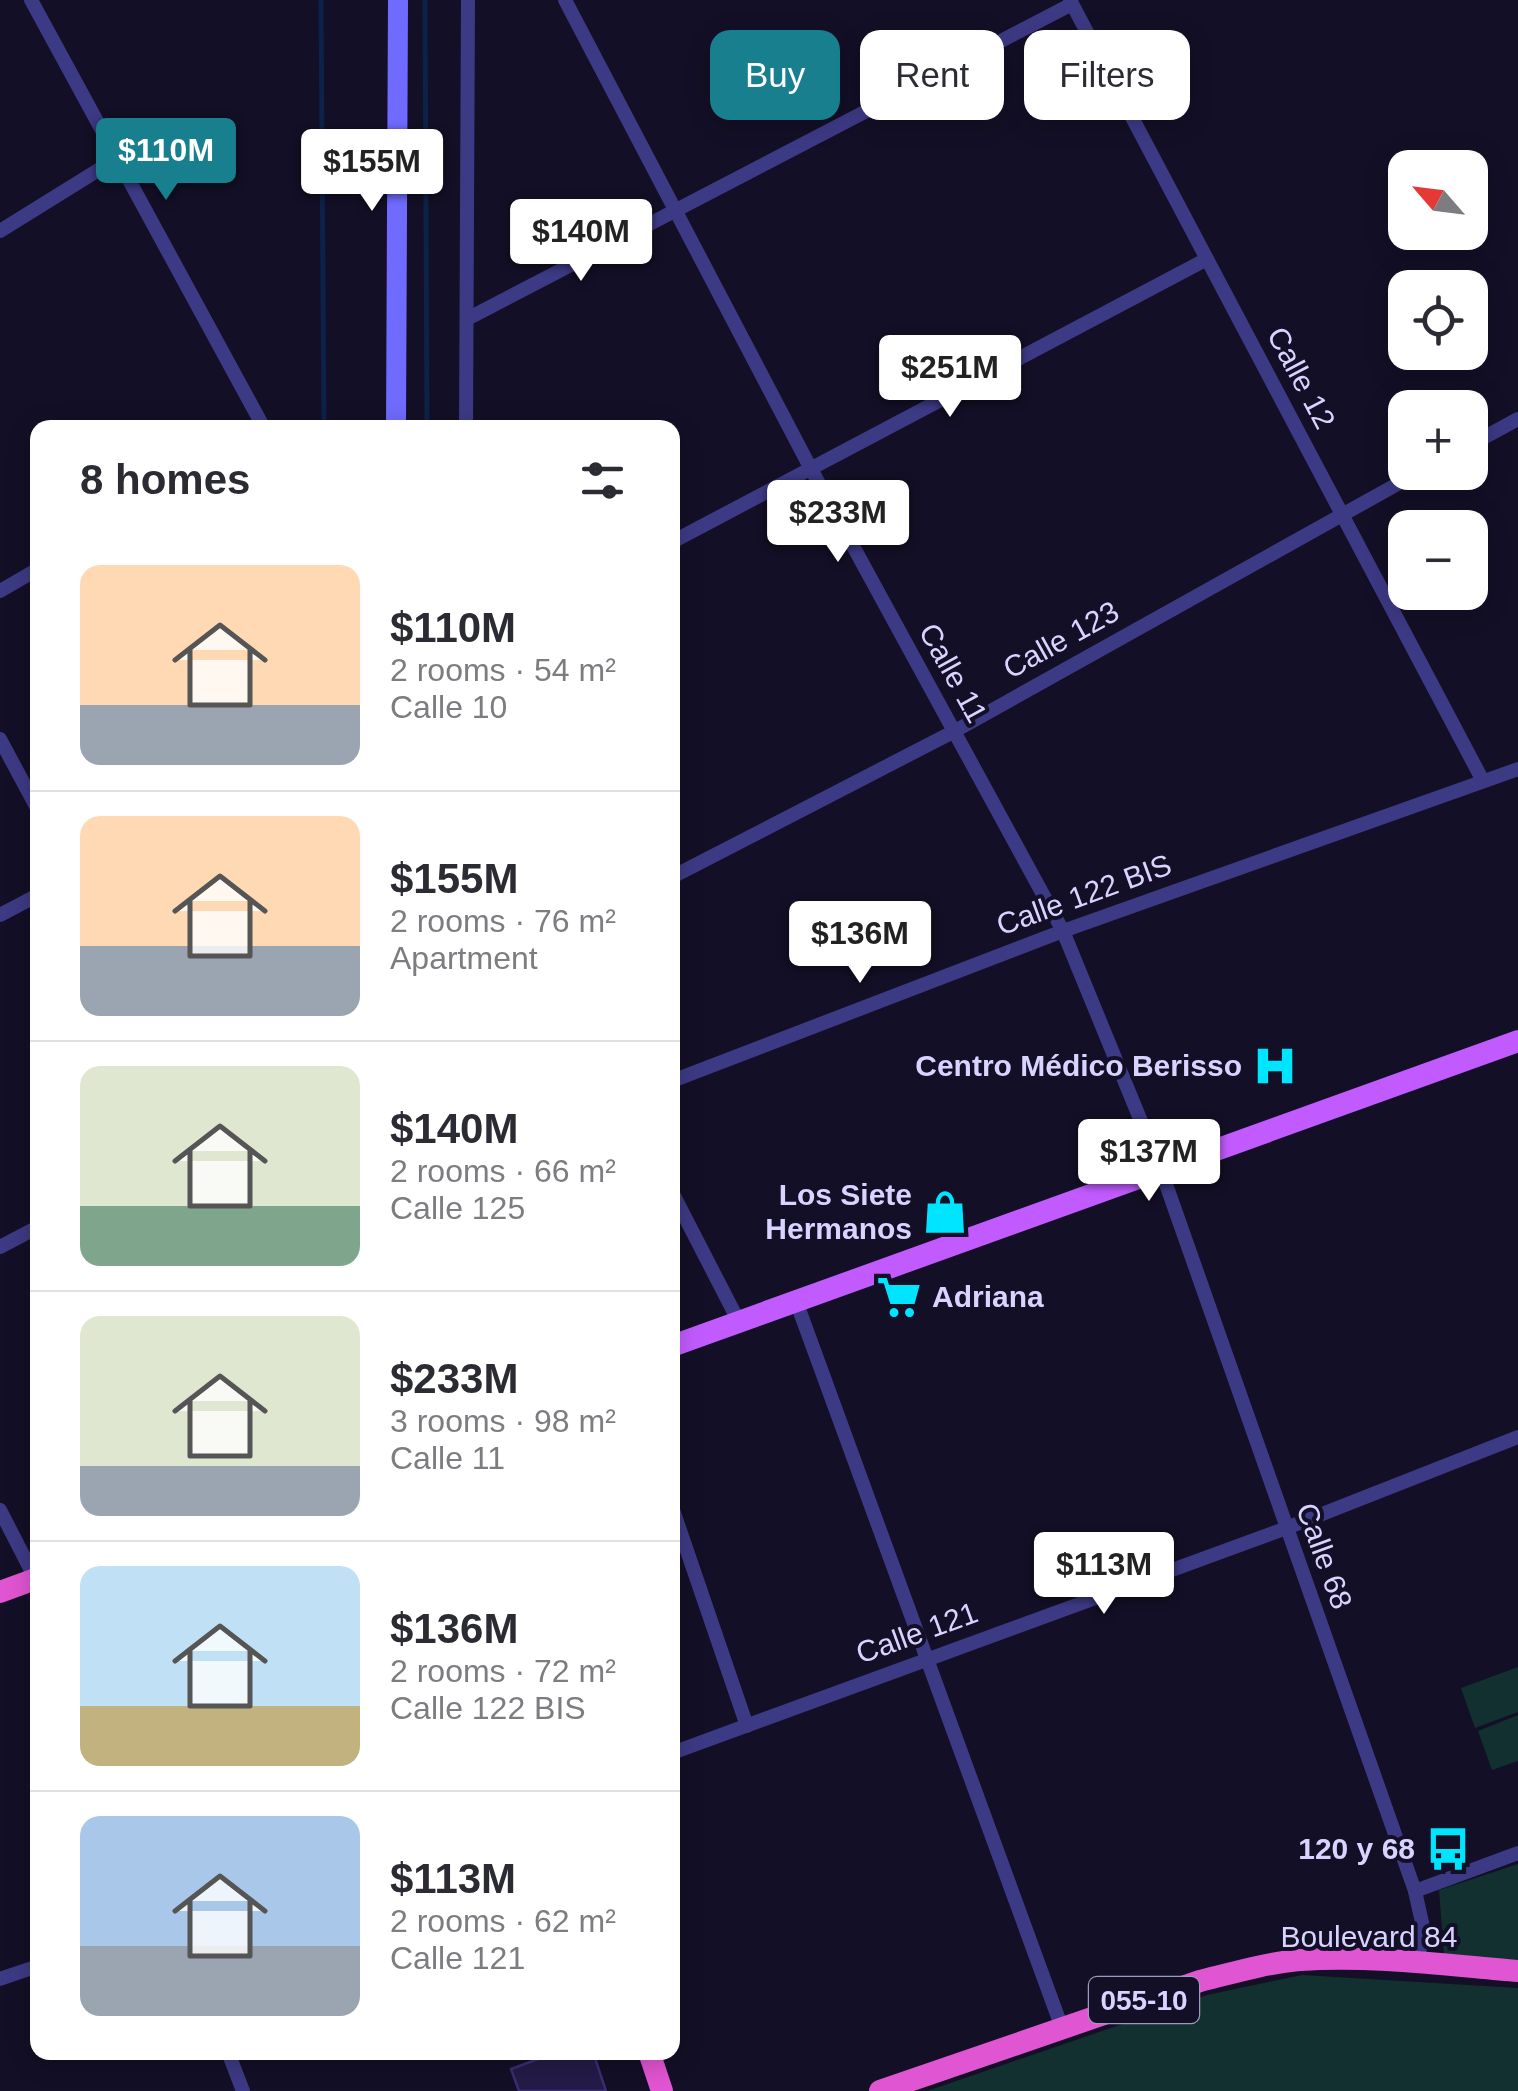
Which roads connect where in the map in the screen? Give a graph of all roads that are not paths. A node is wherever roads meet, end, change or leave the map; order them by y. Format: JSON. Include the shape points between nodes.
{"nodes":[{"id":1,"x":30,"y":0,"type":"edge"},
{"id":2,"x":398,"y":0,"type":"edge"},
{"id":3,"x":468,"y":0,"type":"edge"},
{"id":4,"x":565,"y":0,"type":"edge"},
{"id":5,"x":1071,"y":2,"type":"edge"},
{"id":6,"x":116,"y":158,"type":"junction"},
{"id":7,"x":675,"y":210,"type":"junction"},
{"id":8,"x":0,"y":230,"type":"edge"},
{"id":9,"x":1207,"y":259,"type":"junction"},
{"id":10,"x":468,"y":319,"type":"junction"},
{"id":11,"x":1518,"y":419,"type":"edge"},
{"id":12,"x":260,"y":420,"type":"edge"},
{"id":13,"x":396,"y":420,"type":"edge"},
{"id":14,"x":466,"y":420,"type":"edge"},
{"id":15,"x":1488,"y":435,"type":"edge"},
{"id":16,"x":811,"y":469,"type":"junction"},
{"id":17,"x":1388,"y":489,"type":"edge"},
{"id":18,"x":1342,"y":514,"type":"junction"},
{"id":19,"x":680,"y":538,"type":"edge"},
{"id":20,"x":30,"y":573,"type":"edge"},
{"id":21,"x":0,"y":590,"type":"edge"},
{"id":22,"x":953,"y":732,"type":"junction"},
{"id":23,"x":0,"y":738,"type":"edge"},
{"id":24,"x":1518,"y":768,"type":"edge"},
{"id":25,"x":1483,"y":781,"type":"junction"},
{"id":26,"x":30,"y":795,"type":"edge"},
{"id":27,"x":680,"y":873,"type":"edge"},
{"id":28,"x":30,"y":899,"type":"edge"},
{"id":29,"x":0,"y":915,"type":"edge"},
{"id":30,"x":1063,"y":931,"type":"junction"},
{"id":31,"x":1517,"y":1045,"type":"edge"},
{"id":32,"x":680,"y":1078,"type":"edge"},
{"id":33,"x":1160,"y":1170,"type":"junction"},
{"id":34,"x":680,"y":1207,"type":"edge"},
{"id":35,"x":30,"y":1231,"type":"edge"},
{"id":36,"x":0,"y":1247,"type":"edge"},
{"id":37,"x":796,"y":1301,"type":"junction"},
{"id":38,"x":740,"y":1322,"type":"junction"},
{"id":39,"x":680,"y":1343,"type":"edge"},
{"id":40,"x":1518,"y":1437,"type":"edge"},
{"id":41,"x":0,"y":1510,"type":"edge"},
{"id":42,"x":1284,"y":1529,"type":"junction"},
{"id":43,"x":680,"y":1530,"type":"edge"},
{"id":44,"x":30,"y":1568,"type":"edge"},
{"id":45,"x":30,"y":1582,"type":"edge"},
{"id":46,"x":0,"y":1592,"type":"edge"},
{"id":47,"x":927,"y":1658,"type":"junction"},
{"id":48,"x":747,"y":1726,"type":"junction"},
{"id":49,"x":680,"y":1749,"type":"edge"},
{"id":50,"x":1518,"y":1853,"type":"edge"},
{"id":51,"x":1415,"y":1891,"type":"junction"},
{"id":52,"x":1418,"y":1962,"type":"junction"},
{"id":53,"x":30,"y":1969,"type":"edge"},
{"id":54,"x":1518,"y":1971,"type":"edge"},
{"id":55,"x":0,"y":1979,"type":"edge"},
{"id":56,"x":1062,"y":2028,"type":"junction"},
{"id":57,"x":231,"y":2060,"type":"edge"},
{"id":58,"x":652,"y":2060,"type":"edge"},
{"id":59,"x":243,"y":2091,"type":"edge"},
{"id":60,"x":662,"y":2091,"type":"edge"},
{"id":61,"x":880,"y":2091,"type":"edge"}],
"edges":[{"from":1,"to":6,"type":"street"},
{"from":2,"to":13,"type":"main road"},
{"from":3,"to":10,"type":"street"},
{"from":4,"to":7,"type":"street","name":"Calle 11"},
{"from":5,"to":7,"type":"street"},
{"from":5,"to":9,"type":"street","name":"Calle 12"},
{"from":6,"to":8,"type":"street"},
{"from":6,"to":12,"type":"street"},
{"from":7,"to":10,"type":"street"},
{"from":7,"to":16,"type":"street","name":"Calle 11"},
{"from":9,"to":16,"type":"street"},
{"from":9,"to":18,"type":"street","name":"Calle 12"},
{"from":10,"to":14,"type":"street"},
{"from":11,"to":15,"type":"street"},
{"from":16,"to":19,"type":"street"},
{"from":16,"to":22,"type":"street","name":"Calle 11"},
{"from":17,"to":18,"type":"street","name":"Calle 123"},
{"from":18,"to":22,"type":"street","name":"Calle 123"},
{"from":18,"to":25,"type":"street","name":"Calle 12"},
{"from":20,"to":21,"type":"street"},
{"from":22,"to":27,"type":"street","name":"Calle 123"},
{"from":22,"to":30,"type":"street","name":"Calle 11"},
{"from":23,"to":26,"type":"street"},
{"from":24,"to":25,"type":"street","name":"Calle 122 BIS"},
{"from":25,"to":30,"type":"street","name":"Calle 122 BIS"},
{"from":28,"to":29,"type":"street"},
{"from":30,"to":32,"type":"street","name":"Calle 122 BIS"},
{"from":30,"to":33,"type":"street","name":"Calle 11"},
{"from":31,"to":33,"type":"main road"},
{"from":33,"to":37,"type":"main road"},
{"from":33,"to":42,"type":"street","name":"Calle 68"},
{"from":34,"to":38,"type":"street"},
{"from":35,"to":36,"type":"street"},
{"from":37,"to":38,"type":"main road"},
{"from":37,"to":47,"type":"street"},
{"from":38,"to":39,"type":"main road"},
{"from":40,"to":42,"type":"street","name":"Calle 121"},
{"from":41,"to":44,"type":"street"},
{"from":42,"to":47,"type":"street","name":"Calle 121"},
{"from":42,"to":51,"type":"street","name":"Calle 68"},
{"from":43,"to":48,"type":"street"},
{"from":45,"to":46,"type":"highway"},
{"from":47,"to":48,"type":"street","name":"Calle 121"},
{"from":47,"to":56,"type":"street"},
{"from":48,"to":49,"type":"street","name":"Calle 121"},
{"from":50,"to":51,"type":"street"},
{"from":51,"to":52,"type":"street","name":"Calle 68","via":[[1423,1927]]},
{"from":52,"to":54,"type":"highway","name":"Boulevard 84","number":"055-10"},
{"from":52,"to":56,"type":"highway","name":"Boulevard 84","number":"055-10","via":[[1298,1960],[1200,1981]]},
{"from":53,"to":55,"type":"street"},
{"from":56,"to":61,"type":"highway","name":"Boulevard 84","number":"055-10"},
{"from":57,"to":59,"type":"street"},
{"from":58,"to":60,"type":"highway"}]}
